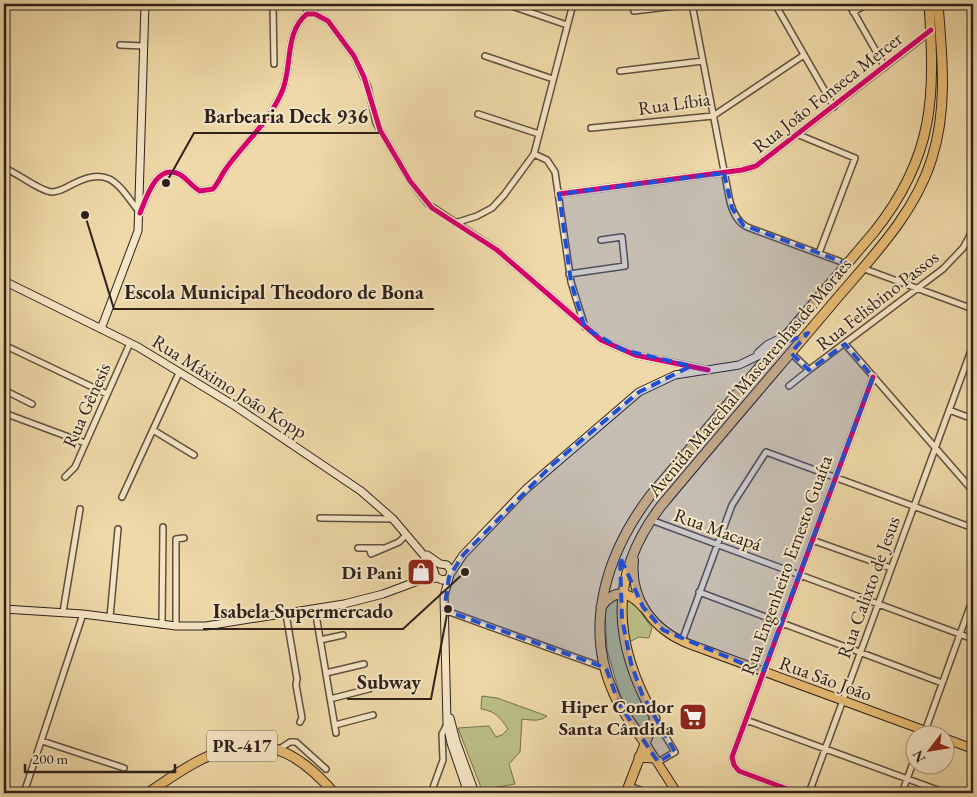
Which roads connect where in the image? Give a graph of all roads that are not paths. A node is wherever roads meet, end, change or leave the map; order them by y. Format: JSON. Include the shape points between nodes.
{"nodes":[{"id":1,"x":145,"y":4,"type":"edge"},
{"id":2,"x":273,"y":4,"type":"edge"},
{"id":3,"x":307,"y":4,"type":"edge"},
{"id":4,"x":315,"y":4,"type":"edge"},
{"id":5,"x":506,"y":4,"type":"edge"},
{"id":6,"x":573,"y":4,"type":"edge"},
{"id":7,"x":692,"y":4,"type":"edge"},
{"id":8,"x":775,"y":4,"type":"edge"},
{"id":9,"x":849,"y":4,"type":"edge"},
{"id":10,"x":868,"y":4,"type":"edge"},
{"id":11,"x":929,"y":4,"type":"edge"},
{"id":12,"x":938,"y":4,"type":"edge"},
{"id":13,"x":634,"y":11,"type":"dead end"},
{"id":14,"x":853,"y":12,"type":"junction"},
{"id":15,"x":306,"y":14,"type":"junction"},
{"id":16,"x":315,"y":14,"type":"junction"},
{"id":17,"x":567,"y":24,"type":"junction"},
{"id":18,"x":931,"y":30,"type":"junction"},
{"id":19,"x":120,"y":46,"type":"dead end"},
{"id":20,"x":144,"y":46,"type":"junction"},
{"id":21,"x":804,"y":55,"type":"junction"},
{"id":22,"x":485,"y":56,"type":"dead end"},
{"id":23,"x":703,"y":60,"type":"junction"},
{"id":24,"x":274,"y":64,"type":"dead end"},
{"id":25,"x":885,"y":67,"type":"junction"},
{"id":26,"x":620,"y":71,"type":"dead end"},
{"id":27,"x":553,"y":79,"type":"junction"},
{"id":28,"x":834,"y":107,"type":"junction"},
{"id":29,"x":478,"y":114,"type":"dead end"},
{"id":30,"x":714,"y":116,"type":"junction"},
{"id":31,"x":591,"y":128,"type":"dead end"},
{"id":32,"x":539,"y":134,"type":"junction"},
{"id":33,"x":799,"y":134,"type":"junction"},
{"id":34,"x":534,"y":154,"type":"junction"},
{"id":35,"x":4,"y":168,"type":"edge"},
{"id":36,"x":724,"y":173,"type":"junction"},
{"id":37,"x":559,"y":194,"type":"junction"},
{"id":38,"x":140,"y":213,"type":"junction"},
{"id":39,"x":456,"y":223,"type":"junction"},
{"id":40,"x":973,"y":230,"type":"edge"},
{"id":41,"x":875,"y":231,"type":"junction"},
{"id":42,"x":601,"y":240,"type":"dead end"},
{"id":43,"x":883,"y":243,"type":"junction"},
{"id":44,"x":818,"y":253,"type":"junction"},
{"id":45,"x":846,"y":266,"type":"junction"},
{"id":46,"x":862,"y":268,"type":"junction"},
{"id":47,"x":569,"y":274,"type":"junction"},
{"id":48,"x":4,"y":281,"type":"edge"},
{"id":49,"x":918,"y":288,"type":"junction"},
{"id":50,"x":973,"y":309,"type":"edge"},
{"id":51,"x":585,"y":328,"type":"junction"},
{"id":52,"x":101,"y":329,"type":"junction"},
{"id":53,"x":808,"y":333,"type":"junction"},
{"id":54,"x":787,"y":335,"type":"junction"},
{"id":55,"x":130,"y":343,"type":"junction"},
{"id":56,"x":845,"y":344,"type":"junction"},
{"id":57,"x":973,"y":345,"type":"edge"},
{"id":58,"x":4,"y":346,"type":"edge"},
{"id":59,"x":778,"y":346,"type":"junction"},
{"id":60,"x":791,"y":353,"type":"junction"},
{"id":61,"x":754,"y":357,"type":"junction"},
{"id":62,"x":708,"y":370,"type":"junction"},
{"id":63,"x":809,"y":370,"type":"junction"},
{"id":64,"x":179,"y":373,"type":"junction"},
{"id":65,"x":873,"y":377,"type":"junction"},
{"id":66,"x":745,"y":385,"type":"junction"},
{"id":67,"x":789,"y":386,"type":"dead end"},
{"id":68,"x":4,"y":390,"type":"edge"},
{"id":69,"x":107,"y":394,"type":"junction"},
{"id":70,"x":750,"y":401,"type":"junction"},
{"id":71,"x":32,"y":404,"type":"dead end"},
{"id":72,"x":949,"y":410,"type":"junction"},
{"id":73,"x":4,"y":413,"type":"edge"},
{"id":74,"x":973,"y":419,"type":"edge"},
{"id":75,"x":153,"y":430,"type":"junction"},
{"id":76,"x":85,"y":443,"type":"junction"},
{"id":77,"x":935,"y":448,"type":"junction"},
{"id":78,"x":194,"y":455,"type":"dead end"},
{"id":79,"x":65,"y":477,"type":"dead end"},
{"id":80,"x":835,"y":478,"type":"junction"},
{"id":81,"x":973,"y":491,"type":"edge"},
{"id":82,"x":122,"y":497,"type":"dead end"},
{"id":83,"x":914,"y":507,"type":"junction"},
{"id":84,"x":80,"y":509,"type":"dead end"},
{"id":85,"x":320,"y":518,"type":"dead end"},
{"id":86,"x":393,"y":519,"type":"junction"},
{"id":87,"x":650,"y":520,"type":"junction"},
{"id":88,"x":163,"y":527,"type":"dead end"},
{"id":89,"x":973,"y":528,"type":"edge"},
{"id":90,"x":118,"y":529,"type":"dead end"},
{"id":91,"x":406,"y":535,"type":"junction"},
{"id":92,"x":184,"y":538,"type":"dead end"},
{"id":93,"x":638,"y":540,"type":"junction"},
{"id":94,"x":812,"y":540,"type":"junction"},
{"id":95,"x":716,"y":544,"type":"junction"},
{"id":96,"x":358,"y":548,"type":"dead end"},
{"id":97,"x":463,"y":556,"type":"junction"},
{"id":98,"x":440,"y":566,"type":"junction"},
{"id":99,"x":891,"y":568,"type":"junction"},
{"id":100,"x":799,"y":575,"type":"junction"},
{"id":101,"x":444,"y":577,"type":"junction"},
{"id":102,"x":418,"y":581,"type":"junction"},
{"id":103,"x":700,"y":592,"type":"junction"},
{"id":104,"x":622,"y":594,"type":"junction"},
{"id":105,"x":973,"y":598,"type":"edge"},
{"id":106,"x":878,"y":604,"type":"junction"},
{"id":107,"x":643,"y":607,"type":"junction"},
{"id":108,"x":601,"y":608,"type":"junction"},
{"id":109,"x":4,"y":609,"type":"edge"},
{"id":110,"x":315,"y":609,"type":"junction"},
{"id":111,"x":444,"y":610,"type":"junction"},
{"id":112,"x":63,"y":612,"type":"junction"},
{"id":113,"x":83,"y":614,"type":"junction"},
{"id":114,"x":286,"y":614,"type":"junction"},
{"id":115,"x":110,"y":617,"type":"junction"},
{"id":116,"x":781,"y":622,"type":"junction"},
{"id":117,"x":162,"y":625,"type":"junction"},
{"id":118,"x":176,"y":626,"type":"junction"},
{"id":119,"x":960,"y":634,"type":"junction"},
{"id":120,"x":343,"y":635,"type":"dead end"},
{"id":121,"x":973,"y":639,"type":"edge"},
{"id":122,"x":320,"y":640,"type":"junction"},
{"id":123,"x":682,"y":641,"type":"junction"},
{"id":124,"x":861,"y":652,"type":"junction"},
{"id":125,"x":364,"y":664,"type":"dead end"},
{"id":126,"x":606,"y":668,"type":"junction"},
{"id":127,"x":763,"y":672,"type":"junction"},
{"id":128,"x":326,"y":673,"type":"junction"},
{"id":129,"x":942,"y":683,"type":"junction"},
{"id":130,"x":368,"y":689,"type":"dead end"},
{"id":131,"x":330,"y":699,"type":"junction"},
{"id":132,"x":447,"y":700,"type":"junction"},
{"id":133,"x":843,"y":701,"type":"junction"},
{"id":134,"x":373,"y":715,"type":"dead end"},
{"id":135,"x":655,"y":718,"type":"junction"},
{"id":136,"x":746,"y":720,"type":"junction"},
{"id":137,"x":300,"y":722,"type":"dead end"},
{"id":138,"x":447,"y":724,"type":"junction"},
{"id":139,"x":927,"y":724,"type":"edge"},
{"id":140,"x":335,"y":725,"type":"junction"},
{"id":141,"x":904,"y":725,"type":"edge"},
{"id":142,"x":636,"y":730,"type":"junction"},
{"id":143,"x":336,"y":733,"type":"dead end"},
{"id":144,"x":42,"y":741,"type":"junction"},
{"id":145,"x":954,"y":742,"type":"edge"},
{"id":146,"x":645,"y":743,"type":"junction"},
{"id":147,"x":826,"y":749,"type":"junction"},
{"id":148,"x":973,"y":749,"type":"edge"},
{"id":149,"x":277,"y":750,"type":"junction"},
{"id":150,"x":639,"y":757,"type":"junction"},
{"id":151,"x":656,"y":760,"type":"junction"},
{"id":152,"x":124,"y":768,"type":"dead end"},
{"id":153,"x":326,"y":769,"type":"dead end"},
{"id":154,"x":910,"y":774,"type":"edge"},
{"id":155,"x":908,"y":779,"type":"junction"},
{"id":156,"x":627,"y":790,"type":"edge"},
{"id":157,"x":24,"y":793,"type":"edge"},
{"id":158,"x":149,"y":793,"type":"edge"},
{"id":159,"x":334,"y":793,"type":"edge"},
{"id":160,"x":431,"y":793,"type":"edge"},
{"id":161,"x":473,"y":793,"type":"edge"},
{"id":162,"x":649,"y":793,"type":"edge"},
{"id":163,"x":677,"y":793,"type":"edge"},
{"id":164,"x":798,"y":793,"type":"edge"},
{"id":165,"x":810,"y":793,"type":"edge"},
{"id":166,"x":902,"y":793,"type":"edge"},
{"id":167,"x":946,"y":793,"type":"edge"}],
"edges":[{"from":1,"to":20,"type":"main road"},
{"from":2,"to":24,"type":"street"},
{"from":3,"to":15,"type":"street"},
{"from":4,"to":16,"type":"street"},
{"from":5,"to":17,"type":"street"},
{"from":6,"to":17,"type":"street"},
{"from":7,"to":13,"type":"street"},
{"from":7,"to":23,"type":"street"},
{"from":8,"to":21,"type":"street"},
{"from":9,"to":14,"type":"street"},
{"from":10,"to":14,"type":"street"},
{"from":11,"to":18,"type":"highway","name":"Avenida Marechal Mascarenhas de Moraes"},
{"from":12,"to":43,"type":"highway","name":"Avenida Marechal Mascarenhas de Moraes","via":[[943,97],[936,145],[916,197]]},
{"from":14,"to":25,"type":"street"},
{"from":15,"to":16,"type":"street"},
{"from":15,"to":38,"type":"street","via":[[295,29],[286,81],[280,96],[256,135],[213,189],[200,191],[177,173],[165,173],[155,181]]},
{"from":16,"to":39,"type":"street","via":[[328,21],[354,56],[368,87],[376,123],[410,181],[428,204]]},
{"from":17,"to":27,"type":"street"},
{"from":18,"to":25,"type":"street","name":"Rua João Fonseca Mercer"},
{"from":18,"to":41,"type":"highway","name":"Avenida Marechal Mascarenhas de Moraes","via":[[932,90],[926,134],[906,187]]},
{"from":19,"to":20,"type":"street"},
{"from":20,"to":38,"type":"main road"},
{"from":21,"to":28,"type":"street"},
{"from":21,"to":30,"type":"street","name":"Rua Líbia"},
{"from":22,"to":27,"type":"street"},
{"from":23,"to":26,"type":"street"},
{"from":23,"to":30,"type":"street"},
{"from":25,"to":28,"type":"street","name":"Rua João Fonseca Mercer"},
{"from":27,"to":32,"type":"street"},
{"from":28,"to":33,"type":"street","name":"Rua João Fonseca Mercer"},
{"from":29,"to":32,"type":"street"},
{"from":30,"to":31,"type":"street","name":"Rua Líbia"},
{"from":30,"to":36,"type":"street"},
{"from":32,"to":34,"type":"street"},
{"from":33,"to":36,"type":"street","name":"Rua João Fonseca Mercer","via":[[756,166]]},
{"from":33,"to":44,"type":"street","via":[[855,158]]},
{"from":34,"to":37,"type":"street","via":[[553,167]]},
{"from":34,"to":39,"type":"street","via":[[492,208]]},
{"from":35,"to":38,"type":"street","via":[[50,192],[89,176],[106,177],[117,184]]},
{"from":36,"to":37,"type":"street","name":"Rua João Fonseca Mercer"},
{"from":36,"to":44,"type":"street","via":[[732,208],[739,221],[747,227]]},
{"from":37,"to":47,"type":"street"},
{"from":38,"to":52,"type":"main road","via":[[136,241]]},
{"from":39,"to":51,"type":"street","via":[[510,260]]},
{"from":40,"to":49,"type":"street","name":"Rua Felisbino Passos","via":[[951,262]]},
{"from":41,"to":43,"type":"highway"},
{"from":41,"to":45,"type":"highway","name":"Avenida Marechal Mascarenhas de Moraes"},
{"from":42,"to":47,"type":"street","via":[[622,237],[625,266]]},
{"from":43,"to":46,"type":"highway","name":"Avenida Marechal Mascarenhas de Moraes"},
{"from":44,"to":45,"type":"street"},
{"from":45,"to":46,"type":"highway"},
{"from":45,"to":54,"type":"highway","name":"Avenida Marechal Mascarenhas de Moraes"},
{"from":46,"to":49,"type":"street"},
{"from":46,"to":53,"type":"highway","name":"Avenida Marechal Mascarenhas de Moraes"},
{"from":47,"to":51,"type":"street"},
{"from":48,"to":52,"type":"main road","name":"Rua Máximo João Kopp"},
{"from":49,"to":50,"type":"street"},
{"from":49,"to":56,"type":"street","name":"Rua Felisbino Passos"},
{"from":51,"to":62,"type":"street","via":[[609,344],[635,354]]},
{"from":52,"to":55,"type":"main road","name":"Rua Máximo João Kopp"},
{"from":53,"to":59,"type":"highway"},
{"from":53,"to":60,"type":"highway","name":"Avenida Marechal Mascarenhas de Moraes"},
{"from":54,"to":59,"type":"highway","name":"Avenida Marechal Mascarenhas de Moraes"},
{"from":54,"to":61,"type":"main road","via":[[767,345]]},
{"from":55,"to":64,"type":"main road","name":"Rua Máximo João Kopp"},
{"from":55,"to":69,"type":"street","name":"Rua Gênesis"},
{"from":56,"to":63,"type":"street","name":"Rua Felisbino Passos"},
{"from":56,"to":65,"type":"street"},
{"from":57,"to":72,"type":"street","name":"Rua Calixto de Jesus"},
{"from":58,"to":69,"type":"street"},
{"from":59,"to":61,"type":"main road"},
{"from":59,"to":66,"type":"highway","name":"Avenida Marechal Mascarenhas de Moraes"},
{"from":60,"to":63,"type":"street","name":"Rua Felisbino Passos"},
{"from":60,"to":70,"type":"highway","name":"Avenida Marechal Mascarenhas de Moraes"},
{"from":61,"to":62,"type":"main road","via":[[731,368]]},
{"from":62,"to":97,"type":"main road","via":[[666,378],[639,392],[539,477]]},
{"from":63,"to":67,"type":"street"},
{"from":64,"to":75,"type":"street"},
{"from":64,"to":86,"type":"main road","name":"Rua Máximo João Kopp","via":[[235,406],[369,496]]},
{"from":65,"to":77,"type":"street"},
{"from":65,"to":80,"type":"street","name":"Rua Engenheiro Ernesto Guaíta"},
{"from":66,"to":70,"type":"highway","via":[[742,392]]},
{"from":66,"to":108,"type":"highway","name":"Avenida Marechal Mascarenhas de Moraes","via":[[634,518],[613,556]]},
{"from":68,"to":71,"type":"street"},
{"from":69,"to":76,"type":"street","name":"Rua Gênesis"},
{"from":70,"to":87,"type":"highway","name":"Avenida Marechal Mascarenhas de Moraes"},
{"from":72,"to":74,"type":"street"},
{"from":72,"to":77,"type":"street","name":"Rua Calixto de Jesus"},
{"from":73,"to":76,"type":"street"},
{"from":75,"to":78,"type":"street"},
{"from":75,"to":82,"type":"street"},
{"from":76,"to":79,"type":"street","name":"Rua Gênesis","via":[[73,470]]},
{"from":77,"to":81,"type":"street"},
{"from":77,"to":83,"type":"street","name":"Rua Calixto de Jesus"},
{"from":80,"to":83,"type":"street"},
{"from":80,"to":94,"type":"street","name":"Rua Engenheiro Ernesto Guaíta"},
{"from":80,"to":95,"type":"street","via":[[766,452],[736,496]]},
{"from":83,"to":89,"type":"street"},
{"from":83,"to":99,"type":"street","name":"Rua Calixto de Jesus"},
{"from":84,"to":112,"type":"street"},
{"from":85,"to":86,"type":"street"},
{"from":86,"to":91,"type":"main road","name":"Rua Máximo João Kopp"},
{"from":87,"to":93,"type":"highway","name":"Avenida Marechal Mascarenhas de Moraes"},
{"from":87,"to":95,"type":"street","name":"Rua Macapá"},
{"from":88,"to":117,"type":"street"},
{"from":90,"to":115,"type":"street"},
{"from":91,"to":96,"type":"street","via":[[371,554],[369,548]]},
{"from":91,"to":98,"type":"main road","name":"Rua Máximo João Kopp"},
{"from":92,"to":118,"type":"street","via":[[176,539]]},
{"from":93,"to":104,"type":"highway","name":"Avenida Marechal Mascarenhas de Moraes"},
{"from":93,"to":107,"type":"main road","name":"Rua São João","via":[[633,573]]},
{"from":94,"to":99,"type":"street"},
{"from":94,"to":100,"type":"street","name":"Rua Engenheiro Ernesto Guaíta"},
{"from":95,"to":100,"type":"street","name":"Rua Macapá"},
{"from":95,"to":103,"type":"street"},
{"from":97,"to":98,"type":"main road"},
{"from":97,"to":101,"type":"main road"},
{"from":98,"to":101,"type":"main road"},
{"from":98,"to":101,"type":"main road","name":"Rua Máximo João Kopp","via":[[448,566]]},
{"from":98,"to":102,"type":"main road"},
{"from":99,"to":106,"type":"street","name":"Rua Calixto de Jesus"},
{"from":100,"to":106,"type":"street","name":"Rua Macapá"},
{"from":100,"to":116,"type":"street","name":"Rua Engenheiro Ernesto Guaíta"},
{"from":101,"to":102,"type":"main road"},
{"from":101,"to":111,"type":"main road"},
{"from":102,"to":110,"type":"main road","via":[[375,597]]},
{"from":103,"to":116,"type":"street"},
{"from":103,"to":123,"type":"street"},
{"from":104,"to":107,"type":"highway","via":[[633,597]]},
{"from":104,"to":108,"type":"highway","via":[[611,597]]},
{"from":104,"to":135,"type":"highway","name":"Avenida Marechal Mascarenhas de Moraes","via":[[622,619],[631,663]]},
{"from":105,"to":119,"type":"street"},
{"from":106,"to":119,"type":"street","name":"Rua Macapá"},
{"from":106,"to":124,"type":"street","name":"Rua Calixto de Jesus"},
{"from":107,"to":123,"type":"main road","name":"Rua São João","via":[[658,627]]},
{"from":108,"to":126,"type":"highway","name":"Avenida Marechal Mascarenhas de Moraes"},
{"from":109,"to":112,"type":"main road"},
{"from":110,"to":114,"type":"main road"},
{"from":110,"to":122,"type":"street"},
{"from":111,"to":126,"type":"street"},
{"from":111,"to":132,"type":"main road"},
{"from":112,"to":113,"type":"main road"},
{"from":113,"to":115,"type":"main road"},
{"from":113,"to":144,"type":"street"},
{"from":114,"to":118,"type":"main road","via":[[206,626]]},
{"from":114,"to":137,"type":"street","via":[[297,679]]},
{"from":115,"to":117,"type":"main road"},
{"from":116,"to":124,"type":"street"},
{"from":116,"to":127,"type":"street","name":"Rua Engenheiro Ernesto Guaíta"},
{"from":117,"to":118,"type":"main road"},
{"from":119,"to":121,"type":"street","name":"Rua Macapá"},
{"from":119,"to":129,"type":"street"},
{"from":120,"to":122,"type":"street"},
{"from":122,"to":128,"type":"street"},
{"from":123,"to":127,"type":"main road","name":"Rua São João"},
{"from":124,"to":129,"type":"street"},
{"from":124,"to":133,"type":"street","name":"Rua Calixto de Jesus"},
{"from":125,"to":128,"type":"street"},
{"from":126,"to":142,"type":"highway","name":"Avenida Marechal Mascarenhas de Moraes","via":[[614,694]]},
{"from":127,"to":133,"type":"main road","name":"Rua São João"},
{"from":127,"to":136,"type":"street","name":"Rua Engenheiro Ernesto Guaíta"},
{"from":128,"to":131,"type":"street"},
{"from":129,"to":139,"type":"street"},
{"from":130,"to":131,"type":"street"},
{"from":131,"to":140,"type":"street"},
{"from":132,"to":138,"type":"main road"},
{"from":132,"to":161,"type":"main road"},
{"from":133,"to":141,"type":"main road","name":"Rua São João"},
{"from":133,"to":147,"type":"street","name":"Rua Calixto de Jesus"},
{"from":134,"to":140,"type":"street"},
{"from":135,"to":146,"type":"highway"},
{"from":135,"to":151,"type":"street","name":"Avenida Marechal Mascarenhas de Moraes","via":[[675,752]]},
{"from":136,"to":147,"type":"street"},
{"from":136,"to":164,"type":"street","name":"Rua Engenheiro Ernesto Guaíta","via":[[733,753],[734,765],[743,772]]},
{"from":138,"to":160,"type":"street","via":[[442,734],[443,760]]},
{"from":138,"to":161,"type":"main road","via":[[459,767],[466,772]]},
{"from":140,"to":143,"type":"street"},
{"from":142,"to":146,"type":"highway","name":"Avenida Marechal Mascarenhas de Moraes"},
{"from":142,"to":150,"type":"highway"},
{"from":144,"to":152,"type":"street"},
{"from":144,"to":157,"type":"street"},
{"from":145,"to":148,"type":"main road"},
{"from":146,"to":150,"type":"highway"},
{"from":146,"to":151,"type":"main road","name":"Avenida Marechal Mascarenhas de Moraes"},
{"from":147,"to":155,"type":"street"},
{"from":147,"to":165,"type":"street","name":"Rua Calixto de Jesus"},
{"from":149,"to":153,"type":"street","via":[[296,742]]},
{"from":149,"to":158,"type":"highway","number":"PR-417","via":[[243,746],[214,752],[195,761]]},
{"from":149,"to":159,"type":"highway","number":"PR-417","via":[[308,767]]},
{"from":150,"to":151,"type":"highway"},
{"from":150,"to":156,"type":"highway"},
{"from":151,"to":163,"type":"main road","name":"Avenida Marechal Mascarenhas de Moraes"},
{"from":154,"to":155,"type":"street"},
{"from":155,"to":166,"type":"street"},
{"from":155,"to":167,"type":"street"},
{"from":156,"to":162,"type":"street"}]}
